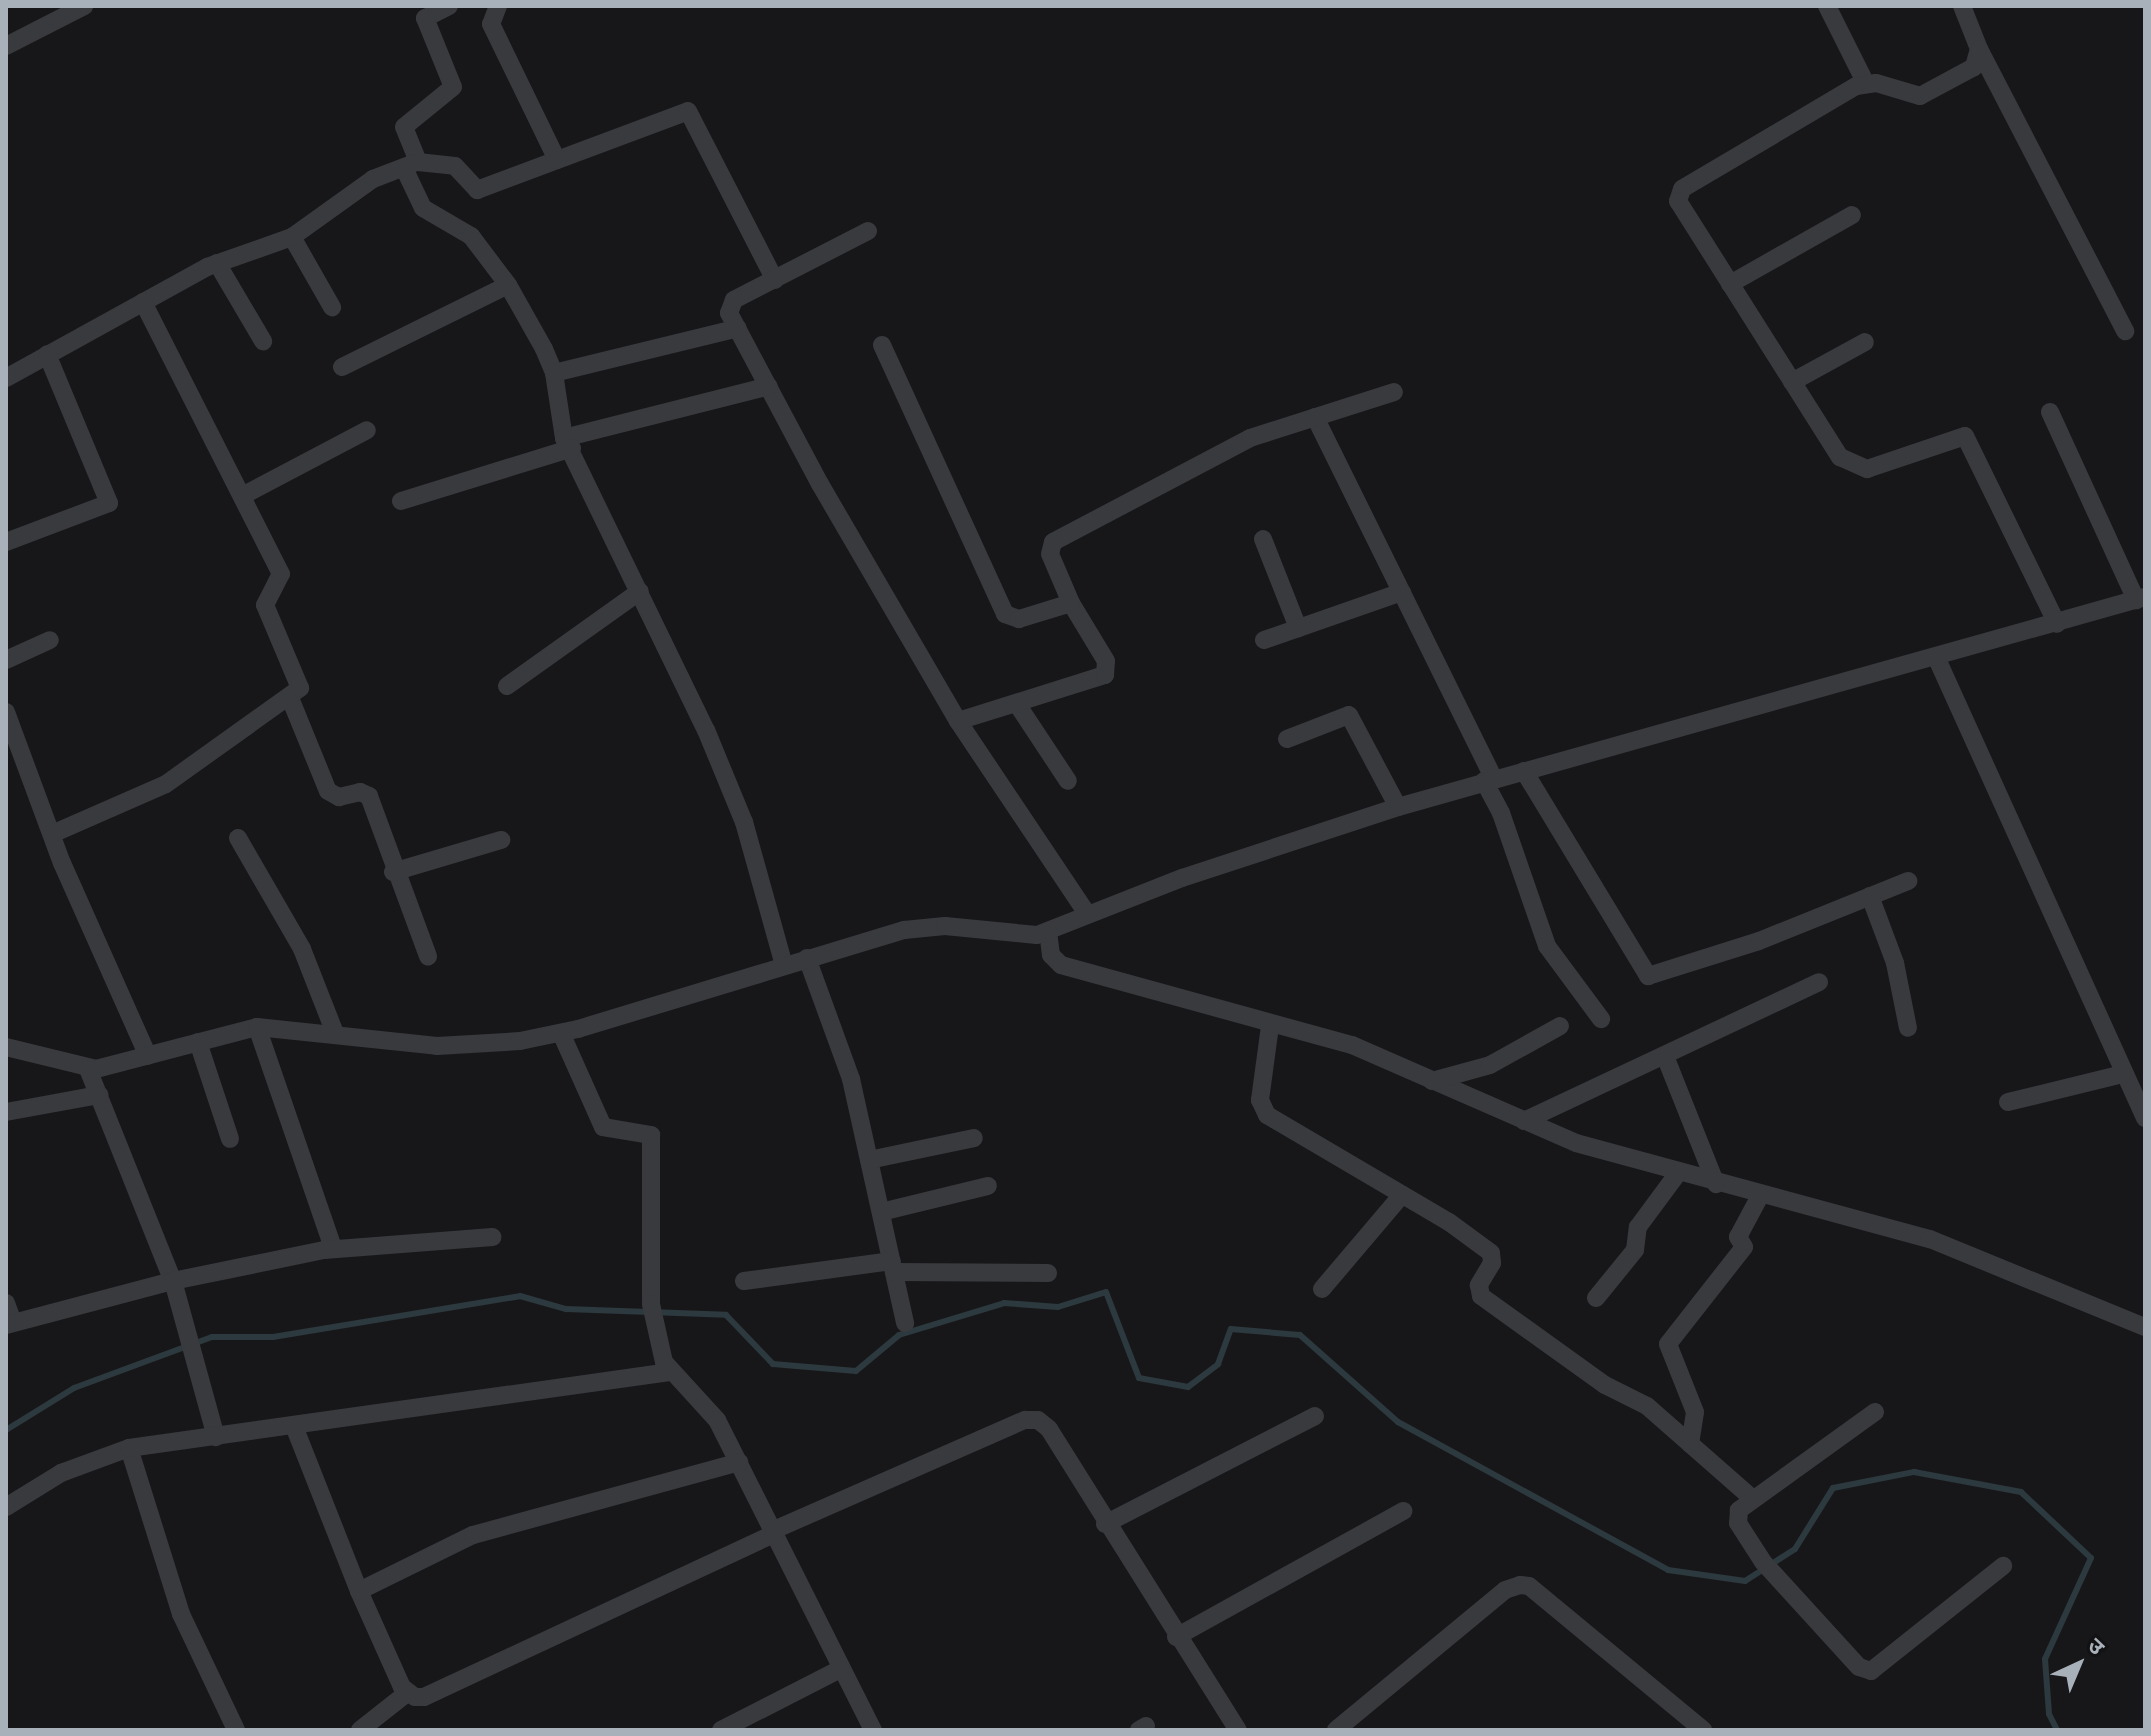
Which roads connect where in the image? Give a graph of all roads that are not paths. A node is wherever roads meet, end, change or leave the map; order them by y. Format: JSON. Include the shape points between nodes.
{"nodes":[{"id":1,"x":84,"y":6,"type":"edge"},
{"id":2,"x":449,"y":6,"type":"edge"},
{"id":3,"x":497,"y":6,"type":"edge"},
{"id":4,"x":1827,"y":6,"type":"edge"},
{"id":5,"x":1962,"y":6,"type":"edge"},
{"id":6,"x":6,"y":46,"type":"edge"},
{"id":7,"x":1979,"y":49,"type":"junction"},
{"id":8,"x":1865,"y":82,"type":"junction"},
{"id":9,"x":557,"y":160,"type":"junction"},
{"id":10,"x":411,"y":165,"type":"junction"},
{"id":11,"x":1852,"y":215,"type":"dead end"},
{"id":12,"x":868,"y":231,"type":"dead end"},
{"id":13,"x":292,"y":237,"type":"junction"},
{"id":14,"x":217,"y":263,"type":"junction"},
{"id":15,"x":775,"y":280,"type":"junction"},
{"id":16,"x":1730,"y":284,"type":"junction"},
{"id":17,"x":508,"y":285,"type":"junction"},
{"id":18,"x":143,"y":302,"type":"junction"},
{"id":19,"x":332,"y":307,"type":"dead end"},
{"id":20,"x":738,"y":328,"type":"junction"},
{"id":21,"x":2125,"y":331,"type":"dead end"},
{"id":22,"x":263,"y":341,"type":"dead end"},
{"id":23,"x":1865,"y":342,"type":"dead end"},
{"id":24,"x":882,"y":345,"type":"dead end"},
{"id":25,"x":47,"y":354,"type":"junction"},
{"id":26,"x":342,"y":367,"type":"dead end"},
{"id":27,"x":554,"y":373,"type":"junction"},
{"id":28,"x":6,"y":378,"type":"edge"},
{"id":29,"x":1792,"y":382,"type":"junction"},
{"id":30,"x":769,"y":386,"type":"junction"},
{"id":31,"x":1394,"y":392,"type":"dead end"},
{"id":32,"x":2050,"y":412,"type":"dead end"},
{"id":33,"x":1315,"y":417,"type":"junction"},
{"id":34,"x":367,"y":430,"type":"dead end"},
{"id":35,"x":568,"y":443,"type":"junction"},
{"id":36,"x":242,"y":496,"type":"junction"},
{"id":37,"x":401,"y":501,"type":"dead end"},
{"id":38,"x":1263,"y":539,"type":"dead end"},
{"id":39,"x":6,"y":542,"type":"edge"},
{"id":40,"x":640,"y":591,"type":"junction"},
{"id":41,"x":1402,"y":592,"type":"junction"},
{"id":42,"x":2140,"y":598,"type":"edge"},
{"id":43,"x":1071,"y":603,"type":"junction"},
{"id":44,"x":2057,"y":624,"type":"junction"},
{"id":45,"x":1298,"y":628,"type":"junction"},
{"id":46,"x":50,"y":640,"type":"dead end"},
{"id":47,"x":1264,"y":640,"type":"dead end"},
{"id":48,"x":1937,"y":659,"type":"junction"},
{"id":49,"x":6,"y":660,"type":"edge"},
{"id":50,"x":507,"y":686,"type":"dead end"},
{"id":51,"x":290,"y":698,"type":"junction"},
{"id":52,"x":1017,"y":704,"type":"junction"},
{"id":53,"x":6,"y":712,"type":"edge"},
{"id":54,"x":958,"y":721,"type":"junction"},
{"id":55,"x":1287,"y":739,"type":"dead end"},
{"id":56,"x":1524,"y":771,"type":"junction"},
{"id":57,"x":1489,"y":780,"type":"junction"},
{"id":58,"x":1068,"y":781,"type":"dead end"},
{"id":59,"x":1398,"y":807,"type":"junction"},
{"id":60,"x":52,"y":834,"type":"junction"},
{"id":61,"x":238,"y":838,"type":"dead end"},
{"id":62,"x":501,"y":840,"type":"dead end"},
{"id":63,"x":393,"y":872,"type":"junction"},
{"id":64,"x":1908,"y":881,"type":"dead end"},
{"id":65,"x":1870,"y":896,"type":"junction"},
{"id":66,"x":1087,"y":914,"type":"junction"},
{"id":67,"x":1048,"y":931,"type":"junction"},
{"id":68,"x":428,"y":956,"type":"dead end"},
{"id":69,"x":807,"y":958,"type":"junction"},
{"id":70,"x":784,"y":965,"type":"junction"},
{"id":71,"x":1819,"y":982,"type":"dead end"},
{"id":72,"x":1601,"y":1019,"type":"dead end"},
{"id":73,"x":1270,"y":1026,"type":"junction"},
{"id":74,"x":1560,"y":1026,"type":"dead end"},
{"id":75,"x":257,"y":1027,"type":"junction"},
{"id":76,"x":1908,"y":1028,"type":"dead end"},
{"id":77,"x":335,"y":1033,"type":"junction"},
{"id":78,"x":561,"y":1033,"type":"junction"},
{"id":79,"x":198,"y":1042,"type":"junction"},
{"id":80,"x":6,"y":1047,"type":"edge"},
{"id":81,"x":148,"y":1056,"type":"junction"},
{"id":82,"x":1665,"y":1056,"type":"junction"},
{"id":83,"x":88,"y":1069,"type":"junction"},
{"id":84,"x":2123,"y":1074,"type":"junction"},
{"id":85,"x":1432,"y":1081,"type":"junction"},
{"id":86,"x":99,"y":1095,"type":"junction"},
{"id":87,"x":2008,"y":1102,"type":"dead end"},
{"id":88,"x":6,"y":1112,"type":"edge"},
{"id":89,"x":2145,"y":1118,"type":"edge"},
{"id":90,"x":1524,"y":1121,"type":"junction"},
{"id":91,"x":974,"y":1138,"type":"dead end"},
{"id":92,"x":230,"y":1139,"type":"dead end"},
{"id":93,"x":869,"y":1160,"type":"junction"},
{"id":94,"x":1678,"y":1173,"type":"junction"},
{"id":95,"x":1716,"y":1184,"type":"junction"},
{"id":96,"x":988,"y":1186,"type":"dead end"},
{"id":97,"x":1760,"y":1196,"type":"junction"},
{"id":98,"x":1400,"y":1197,"type":"junction"},
{"id":99,"x":881,"y":1212,"type":"junction"},
{"id":100,"x":493,"y":1237,"type":"dead end"},
{"id":101,"x":333,"y":1248,"type":"junction"},
{"id":102,"x":893,"y":1267,"type":"junction"},
{"id":103,"x":1048,"y":1273,"type":"dead end"},
{"id":104,"x":173,"y":1281,"type":"junction"},
{"id":105,"x":744,"y":1281,"type":"dead end"},
{"id":106,"x":1322,"y":1289,"type":"dead end"},
{"id":107,"x":1596,"y":1298,"type":"dead end"},
{"id":108,"x":6,"y":1303,"type":"edge"},
{"id":109,"x":10,"y":1323,"type":"edge"},
{"id":110,"x":905,"y":1323,"type":"dead end"},
{"id":111,"x":2145,"y":1327,"type":"edge"},
{"id":112,"x":670,"y":1372,"type":"junction"},
{"id":113,"x":1875,"y":1412,"type":"dead end"},
{"id":114,"x":1315,"y":1416,"type":"dead end"},
{"id":115,"x":294,"y":1426,"type":"junction"},
{"id":116,"x":216,"y":1437,"type":"junction"},
{"id":117,"x":1690,"y":1444,"type":"junction"},
{"id":118,"x":129,"y":1448,"type":"junction"},
{"id":119,"x":739,"y":1462,"type":"junction"},
{"id":120,"x":1753,"y":1499,"type":"junction"},
{"id":121,"x":6,"y":1507,"type":"edge"},
{"id":122,"x":1403,"y":1511,"type":"dead end"},
{"id":123,"x":1105,"y":1524,"type":"junction"},
{"id":124,"x":775,"y":1532,"type":"junction"},
{"id":125,"x":2003,"y":1566,"type":"dead end"},
{"id":126,"x":359,"y":1591,"type":"junction"},
{"id":127,"x":1176,"y":1637,"type":"junction"},
{"id":128,"x":840,"y":1669,"type":"junction"},
{"id":129,"x":407,"y":1693,"type":"junction"},
{"id":130,"x":236,"y":1730,"type":"edge"},
{"id":131,"x":360,"y":1730,"type":"edge"},
{"id":132,"x":721,"y":1730,"type":"edge"},
{"id":133,"x":873,"y":1730,"type":"edge"},
{"id":134,"x":1238,"y":1730,"type":"edge"},
{"id":135,"x":1336,"y":1730,"type":"edge"},
{"id":136,"x":1703,"y":1730,"type":"edge"}],
"edges":[{"from":1,"to":6,"type":"street"},
{"from":2,"to":10,"type":"street","via":[[425,18],[453,87],[404,127]]},
{"from":3,"to":9,"type":"street","via":[[491,24]]},
{"from":4,"to":8,"type":"street"},
{"from":5,"to":7,"type":"street"},
{"from":7,"to":8,"type":"street","via":[[1974,67],[1932,93],[1907,95]]},
{"from":7,"to":21,"type":"street"},
{"from":8,"to":16,"type":"street","via":[[1678,194]]},
{"from":9,"to":10,"type":"street","via":[[477,190],[455,166]]},
{"from":9,"to":15,"type":"street","via":[[688,111]]},
{"from":10,"to":13,"type":"street","via":[[373,179]]},
{"from":10,"to":17,"type":"street","via":[[423,208],[471,236]]},
{"from":11,"to":16,"type":"street"},
{"from":12,"to":15,"type":"street"},
{"from":13,"to":14,"type":"street"},
{"from":13,"to":19,"type":"street"},
{"from":14,"to":18,"type":"street"},
{"from":14,"to":22,"type":"street"},
{"from":15,"to":20,"type":"street","via":[[728,305]]},
{"from":16,"to":29,"type":"street"},
{"from":17,"to":26,"type":"street"},
{"from":17,"to":27,"type":"street"},
{"from":18,"to":25,"type":"street"},
{"from":18,"to":36,"type":"street"},
{"from":20,"to":27,"type":"street"},
{"from":20,"to":30,"type":"street"},
{"from":23,"to":29,"type":"street"},
{"from":24,"to":43,"type":"street","via":[[1005,614],[1019,619]]},
{"from":25,"to":28,"type":"street"},
{"from":25,"to":39,"type":"street","via":[[109,503]]},
{"from":27,"to":35,"type":"street"},
{"from":29,"to":44,"type":"street","via":[[1840,457],[1867,469],[1965,436]]},
{"from":30,"to":35,"type":"street"},
{"from":30,"to":54,"type":"street"},
{"from":31,"to":33,"type":"street"},
{"from":32,"to":42,"type":"street"},
{"from":33,"to":41,"type":"street"},
{"from":33,"to":43,"type":"street","via":[[1220,452],[1053,542],[1050,554]]},
{"from":34,"to":36,"type":"street"},
{"from":35,"to":37,"type":"street"},
{"from":35,"to":40,"type":"street"},
{"from":36,"to":51,"type":"street","via":[[281,574],[264,599],[300,680]]},
{"from":38,"to":45,"type":"street"},
{"from":40,"to":50,"type":"street"},
{"from":40,"to":70,"type":"street","via":[[744,822]]},
{"from":41,"to":45,"type":"street"},
{"from":41,"to":57,"type":"street"},
{"from":42,"to":44,"type":"street"},
{"from":43,"to":52,"type":"street","via":[[1106,661],[1105,675]]},
{"from":44,"to":48,"type":"street"},
{"from":45,"to":47,"type":"street"},
{"from":46,"to":49,"type":"street"},
{"from":48,"to":56,"type":"street"},
{"from":48,"to":84,"type":"street"},
{"from":51,"to":60,"type":"street","via":[[166,784]]},
{"from":51,"to":63,"type":"street","via":[[328,791],[339,797],[360,792],[369,796]]},
{"from":52,"to":54,"type":"street"},
{"from":52,"to":58,"type":"street"},
{"from":53,"to":60,"type":"street"},
{"from":54,"to":66,"type":"street"},
{"from":55,"to":59,"type":"street","via":[[1349,715]]},
{"from":56,"to":57,"type":"street"},
{"from":56,"to":65,"type":"street","via":[[1648,976],[1759,941]]},
{"from":57,"to":59,"type":"street"},
{"from":57,"to":72,"type":"street","via":[[1547,946]]},
{"from":59,"to":66,"type":"street"},
{"from":60,"to":81,"type":"street"},
{"from":61,"to":77,"type":"street","via":[[302,949]]},
{"from":62,"to":63,"type":"street"},
{"from":63,"to":68,"type":"street"},
{"from":64,"to":65,"type":"street"},
{"from":65,"to":76,"type":"street","via":[[1895,963]]},
{"from":66,"to":67,"type":"street"},
{"from":67,"to":69,"type":"street","via":[[1024,935],[926,927]]},
{"from":67,"to":73,"type":"street","via":[[1051,955],[1061,965]]},
{"from":69,"to":70,"type":"street"},
{"from":69,"to":93,"type":"street","via":[[851,1079]]},
{"from":70,"to":78,"type":"street"},
{"from":71,"to":82,"type":"street"},
{"from":73,"to":85,"type":"street","via":[[1352,1045]]},
{"from":73,"to":98,"type":"street","via":[[1261,1108]]},
{"from":74,"to":85,"type":"street","via":[[1490,1065]]},
{"from":75,"to":77,"type":"street"},
{"from":75,"to":79,"type":"street"},
{"from":75,"to":101,"type":"street"},
{"from":77,"to":78,"type":"street","via":[[455,1046]]},
{"from":78,"to":112,"type":"street","via":[[603,1127],[651,1135],[651,1304],[656,1338]]},
{"from":79,"to":81,"type":"street"},
{"from":79,"to":92,"type":"street"},
{"from":80,"to":83,"type":"street"},
{"from":81,"to":83,"type":"street"},
{"from":82,"to":90,"type":"street"},
{"from":82,"to":95,"type":"street"},
{"from":83,"to":86,"type":"street"},
{"from":84,"to":87,"type":"street"},
{"from":84,"to":89,"type":"street"},
{"from":85,"to":90,"type":"street"},
{"from":86,"to":88,"type":"street"},
{"from":86,"to":104,"type":"street"},
{"from":90,"to":94,"type":"street","via":[[1576,1143]]},
{"from":91,"to":93,"type":"street"},
{"from":93,"to":99,"type":"street"},
{"from":94,"to":95,"type":"street"},
{"from":94,"to":107,"type":"street","via":[[1638,1227],[1635,1250]]},
{"from":95,"to":97,"type":"street"},
{"from":96,"to":99,"type":"street"},
{"from":97,"to":111,"type":"street","via":[[1944,1244]]},
{"from":97,"to":117,"type":"street","via":[[1738,1237],[1744,1247],[1668,1344],[1695,1412]]},
{"from":98,"to":106,"type":"street"},
{"from":98,"to":117,"type":"street","via":[[1449,1222],[1491,1253],[1479,1285],[1481,1296],[1605,1385],[1647,1406]]},
{"from":99,"to":102,"type":"street"},
{"from":100,"to":101,"type":"street"},
{"from":101,"to":104,"type":"street"},
{"from":102,"to":103,"type":"street"},
{"from":102,"to":105,"type":"street"},
{"from":102,"to":110,"type":"street"},
{"from":104,"to":109,"type":"street"},
{"from":104,"to":116,"type":"street"},
{"from":108,"to":109,"type":"street"},
{"from":112,"to":115,"type":"street"},
{"from":112,"to":119,"type":"street","via":[[717,1420]]},
{"from":113,"to":120,"type":"street"},
{"from":114,"to":123,"type":"street"},
{"from":115,"to":116,"type":"street"},
{"from":115,"to":126,"type":"street"},
{"from":116,"to":118,"type":"street"},
{"from":117,"to":120,"type":"street"},
{"from":118,"to":121,"type":"street","via":[[61,1473]]},
{"from":118,"to":130,"type":"street","via":[[181,1614]]},
{"from":119,"to":124,"type":"street"},
{"from":119,"to":126,"type":"street","via":[[473,1535]]},
{"from":120,"to":125,"type":"street","via":[[1739,1510],[1738,1523],[1763,1562],[1859,1667],[1871,1671]]},
{"from":122,"to":127,"type":"street"},
{"from":123,"to":124,"type":"street","via":[[1049,1429],[1032,1419]]},
{"from":123,"to":127,"type":"street"},
{"from":124,"to":128,"type":"street"},
{"from":124,"to":129,"type":"street","via":[[424,1697]]},
{"from":126,"to":129,"type":"street"},
{"from":127,"to":134,"type":"street"},
{"from":128,"to":132,"type":"street"},
{"from":128,"to":133,"type":"street"},
{"from":129,"to":131,"type":"street"},
{"from":135,"to":136,"type":"street","via":[[1505,1590],[1520,1585],[1529,1586]]}]}
